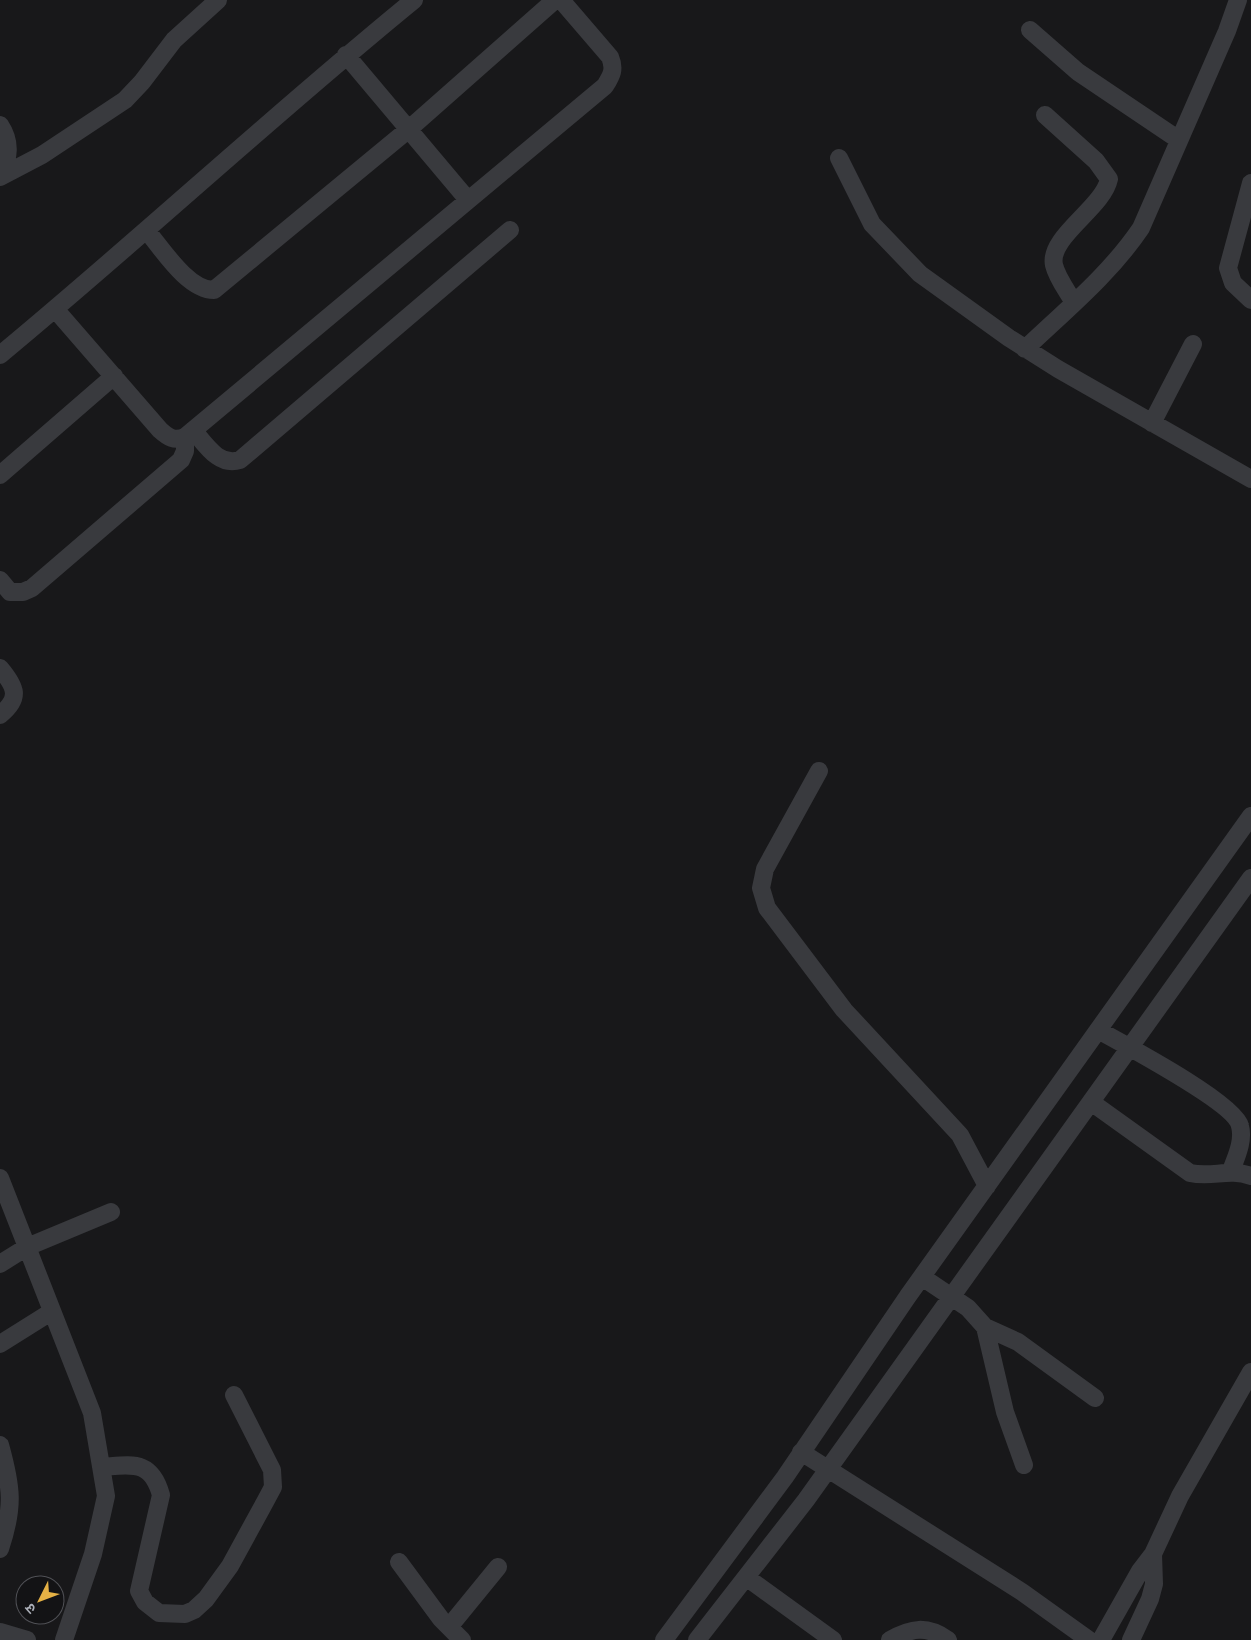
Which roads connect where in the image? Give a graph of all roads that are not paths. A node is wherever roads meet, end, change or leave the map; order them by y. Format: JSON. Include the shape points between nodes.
{"nodes":[{"id":1,"x":218,"y":0,"type":"edge"},
{"id":2,"x":414,"y":0,"type":"edge"},
{"id":3,"x":555,"y":0,"type":"edge"},
{"id":4,"x":561,"y":0,"type":"edge"},
{"id":5,"x":1238,"y":0,"type":"edge"},
{"id":6,"x":1030,"y":30,"type":"dead end"},
{"id":7,"x":346,"y":56,"type":"junction"},
{"id":8,"x":1045,"y":115,"type":"dead end"},
{"id":9,"x":0,"y":125,"type":"edge"},
{"id":10,"x":408,"y":129,"type":"junction"},
{"id":11,"x":1179,"y":140,"type":"junction"},
{"id":12,"x":839,"y":158,"type":"dead end"},
{"id":13,"x":1,"y":176,"type":"edge"},
{"id":14,"x":1251,"y":183,"type":"edge"},
{"id":15,"x":468,"y":200,"type":"junction"},
{"id":16,"x":147,"y":230,"type":"junction"},
{"id":17,"x":510,"y":230,"type":"dead end"},
{"id":18,"x":1251,"y":300,"type":"edge"},
{"id":19,"x":1074,"y":303,"type":"junction"},
{"id":20,"x":55,"y":309,"type":"junction"},
{"id":21,"x":1192,"y":344,"type":"dead end"},
{"id":22,"x":1026,"y":349,"type":"junction"},
{"id":23,"x":0,"y":355,"type":"edge"},
{"id":24,"x":114,"y":376,"type":"junction"},
{"id":25,"x":1152,"y":423,"type":"junction"},
{"id":26,"x":189,"y":434,"type":"junction"},
{"id":27,"x":0,"y":475,"type":"edge"},
{"id":28,"x":1251,"y":479,"type":"edge"},
{"id":29,"x":3,"y":590,"type":"edge"},
{"id":30,"x":0,"y":668,"type":"edge"},
{"id":31,"x":0,"y":715,"type":"edge"},
{"id":32,"x":819,"y":771,"type":"dead end"},
{"id":33,"x":1251,"y":816,"type":"edge"},
{"id":34,"x":1251,"y":878,"type":"edge"},
{"id":35,"x":1098,"y":1030,"type":"junction"},
{"id":36,"x":1130,"y":1048,"type":"junction"},
{"id":37,"x":1091,"y":1102,"type":"junction"},
{"id":38,"x":1231,"y":1171,"type":"junction"},
{"id":39,"x":1251,"y":1176,"type":"edge"},
{"id":40,"x":1,"y":1185,"type":"edge"},
{"id":41,"x":987,"y":1186,"type":"junction"},
{"id":42,"x":111,"y":1212,"type":"dead end"},
{"id":43,"x":27,"y":1247,"type":"junction"},
{"id":44,"x":0,"y":1264,"type":"edge"},
{"id":45,"x":922,"y":1276,"type":"junction"},
{"id":46,"x":951,"y":1297,"type":"junction"},
{"id":47,"x":51,"y":1312,"type":"junction"},
{"id":48,"x":985,"y":1327,"type":"junction"},
{"id":49,"x":0,"y":1344,"type":"edge"},
{"id":50,"x":1251,"y":1372,"type":"edge"},
{"id":51,"x":234,"y":1395,"type":"dead end"},
{"id":52,"x":1095,"y":1398,"type":"dead end"},
{"id":53,"x":0,"y":1445,"type":"edge"},
{"id":54,"x":801,"y":1452,"type":"junction"},
{"id":55,"x":1024,"y":1465,"type":"dead end"},
{"id":56,"x":101,"y":1467,"type":"junction"},
{"id":57,"x":828,"y":1470,"type":"junction"},
{"id":58,"x":1,"y":1543,"type":"edge"},
{"id":59,"x":1153,"y":1554,"type":"junction"},
{"id":60,"x":399,"y":1562,"type":"dead end"},
{"id":61,"x":498,"y":1567,"type":"dead end"},
{"id":62,"x":746,"y":1577,"type":"junction"},
{"id":63,"x":449,"y":1627,"type":"junction"},
{"id":64,"x":0,"y":1632,"type":"edge"},
{"id":65,"x":27,"y":1640,"type":"edge"},
{"id":66,"x":64,"y":1640,"type":"edge"},
{"id":67,"x":462,"y":1640,"type":"edge"},
{"id":68,"x":664,"y":1640,"type":"edge"},
{"id":69,"x":697,"y":1640,"type":"edge"},
{"id":70,"x":833,"y":1640,"type":"edge"},
{"id":71,"x":890,"y":1640,"type":"edge"},
{"id":72,"x":948,"y":1640,"type":"edge"},
{"id":73,"x":1089,"y":1640,"type":"edge"},
{"id":74,"x":1101,"y":1640,"type":"edge"},
{"id":75,"x":1131,"y":1640,"type":"edge"}],
"edges":[{"from":1,"to":13,"type":"street","via":[[174,40],[125,100],[42,155]]},
{"from":2,"to":7,"type":"street"},
{"from":3,"to":10,"type":"street"},
{"from":4,"to":15,"type":"street","via":[[610,57],[614,66],[612,76],[605,86]]},
{"from":5,"to":11,"type":"street"},
{"from":6,"to":11,"type":"street","via":[[1078,72]]},
{"from":7,"to":10,"type":"street"},
{"from":7,"to":16,"type":"street"},
{"from":8,"to":19,"type":"street","via":[[1096,161],[1108,179],[1100,198],[1053,254],[1054,266]]},
{"from":9,"to":13,"type":"street","via":[[9,151]]},
{"from":10,"to":15,"type":"street"},
{"from":10,"to":16,"type":"street","via":[[214,290],[193,285]]},
{"from":11,"to":19,"type":"street","via":[[1141,228],[1129,246]]},
{"from":12,"to":22,"type":"street","via":[[872,224],[891,245],[920,274]]},
{"from":14,"to":18,"type":"street","via":[[1228,268],[1234,283]]},
{"from":15,"to":26,"type":"street"},
{"from":16,"to":20,"type":"street"},
{"from":17,"to":26,"type":"street","via":[[240,460],[232,463],[222,461]]},
{"from":19,"to":22,"type":"street"},
{"from":20,"to":23,"type":"street"},
{"from":20,"to":24,"type":"street"},
{"from":21,"to":25,"type":"street"},
{"from":22,"to":25,"type":"street"},
{"from":24,"to":26,"type":"street","via":[[169,438],[176,440]]},
{"from":24,"to":27,"type":"street"},
{"from":25,"to":28,"type":"street"},
{"from":26,"to":29,"type":"street","via":[[181,460],[32,588],[23,592]]},
{"from":30,"to":31,"type":"street","via":[[14,688],[10,707]]},
{"from":32,"to":41,"type":"street","via":[[765,870],[761,888],[767,908],[844,1010],[960,1135]]},
{"from":33,"to":35,"type":"street"},
{"from":34,"to":36,"type":"street"},
{"from":35,"to":36,"type":"street"},
{"from":35,"to":41,"type":"street"},
{"from":36,"to":37,"type":"street"},
{"from":36,"to":38,"type":"street","via":[[1216,1099],[1233,1114],[1240,1125],[1240,1143]]},
{"from":37,"to":38,"type":"street","via":[[1190,1173],[1204,1176]]},
{"from":37,"to":46,"type":"street"},
{"from":38,"to":39,"type":"street"},
{"from":40,"to":43,"type":"street"},
{"from":41,"to":45,"type":"street"},
{"from":42,"to":43,"type":"street"},
{"from":43,"to":44,"type":"street"},
{"from":43,"to":47,"type":"street"},
{"from":45,"to":46,"type":"street"},
{"from":45,"to":54,"type":"street"},
{"from":46,"to":48,"type":"street","via":[[968,1308]]},
{"from":46,"to":57,"type":"street"},
{"from":47,"to":49,"type":"street"},
{"from":47,"to":56,"type":"street","via":[[92,1414]]},
{"from":48,"to":52,"type":"street","via":[[1018,1342]]},
{"from":48,"to":55,"type":"street","via":[[1005,1412]]},
{"from":50,"to":59,"type":"street","via":[[1180,1496]]},
{"from":51,"to":56,"type":"street","via":[[272,1470],[273,1487],[230,1566],[194,1610],[185,1614],[159,1613],[145,1602],[139,1590],[161,1495],[158,1481],[140,1465]]},
{"from":53,"to":58,"type":"street","via":[[12,1502]]},
{"from":54,"to":57,"type":"street"},
{"from":54,"to":68,"type":"street"},
{"from":56,"to":66,"type":"street","via":[[106,1496],[93,1554]]},
{"from":57,"to":62,"type":"street"},
{"from":57,"to":73,"type":"street","via":[[1022,1592]]},
{"from":59,"to":74,"type":"street"},
{"from":59,"to":75,"type":"street","via":[[1154,1584]]},
{"from":60,"to":63,"type":"street"},
{"from":61,"to":63,"type":"street"},
{"from":62,"to":69,"type":"street"},
{"from":62,"to":70,"type":"street"},
{"from":63,"to":67,"type":"street"},
{"from":64,"to":65,"type":"street"},
{"from":71,"to":72,"type":"street","via":[[907,1630],[920,1628]]}]}
